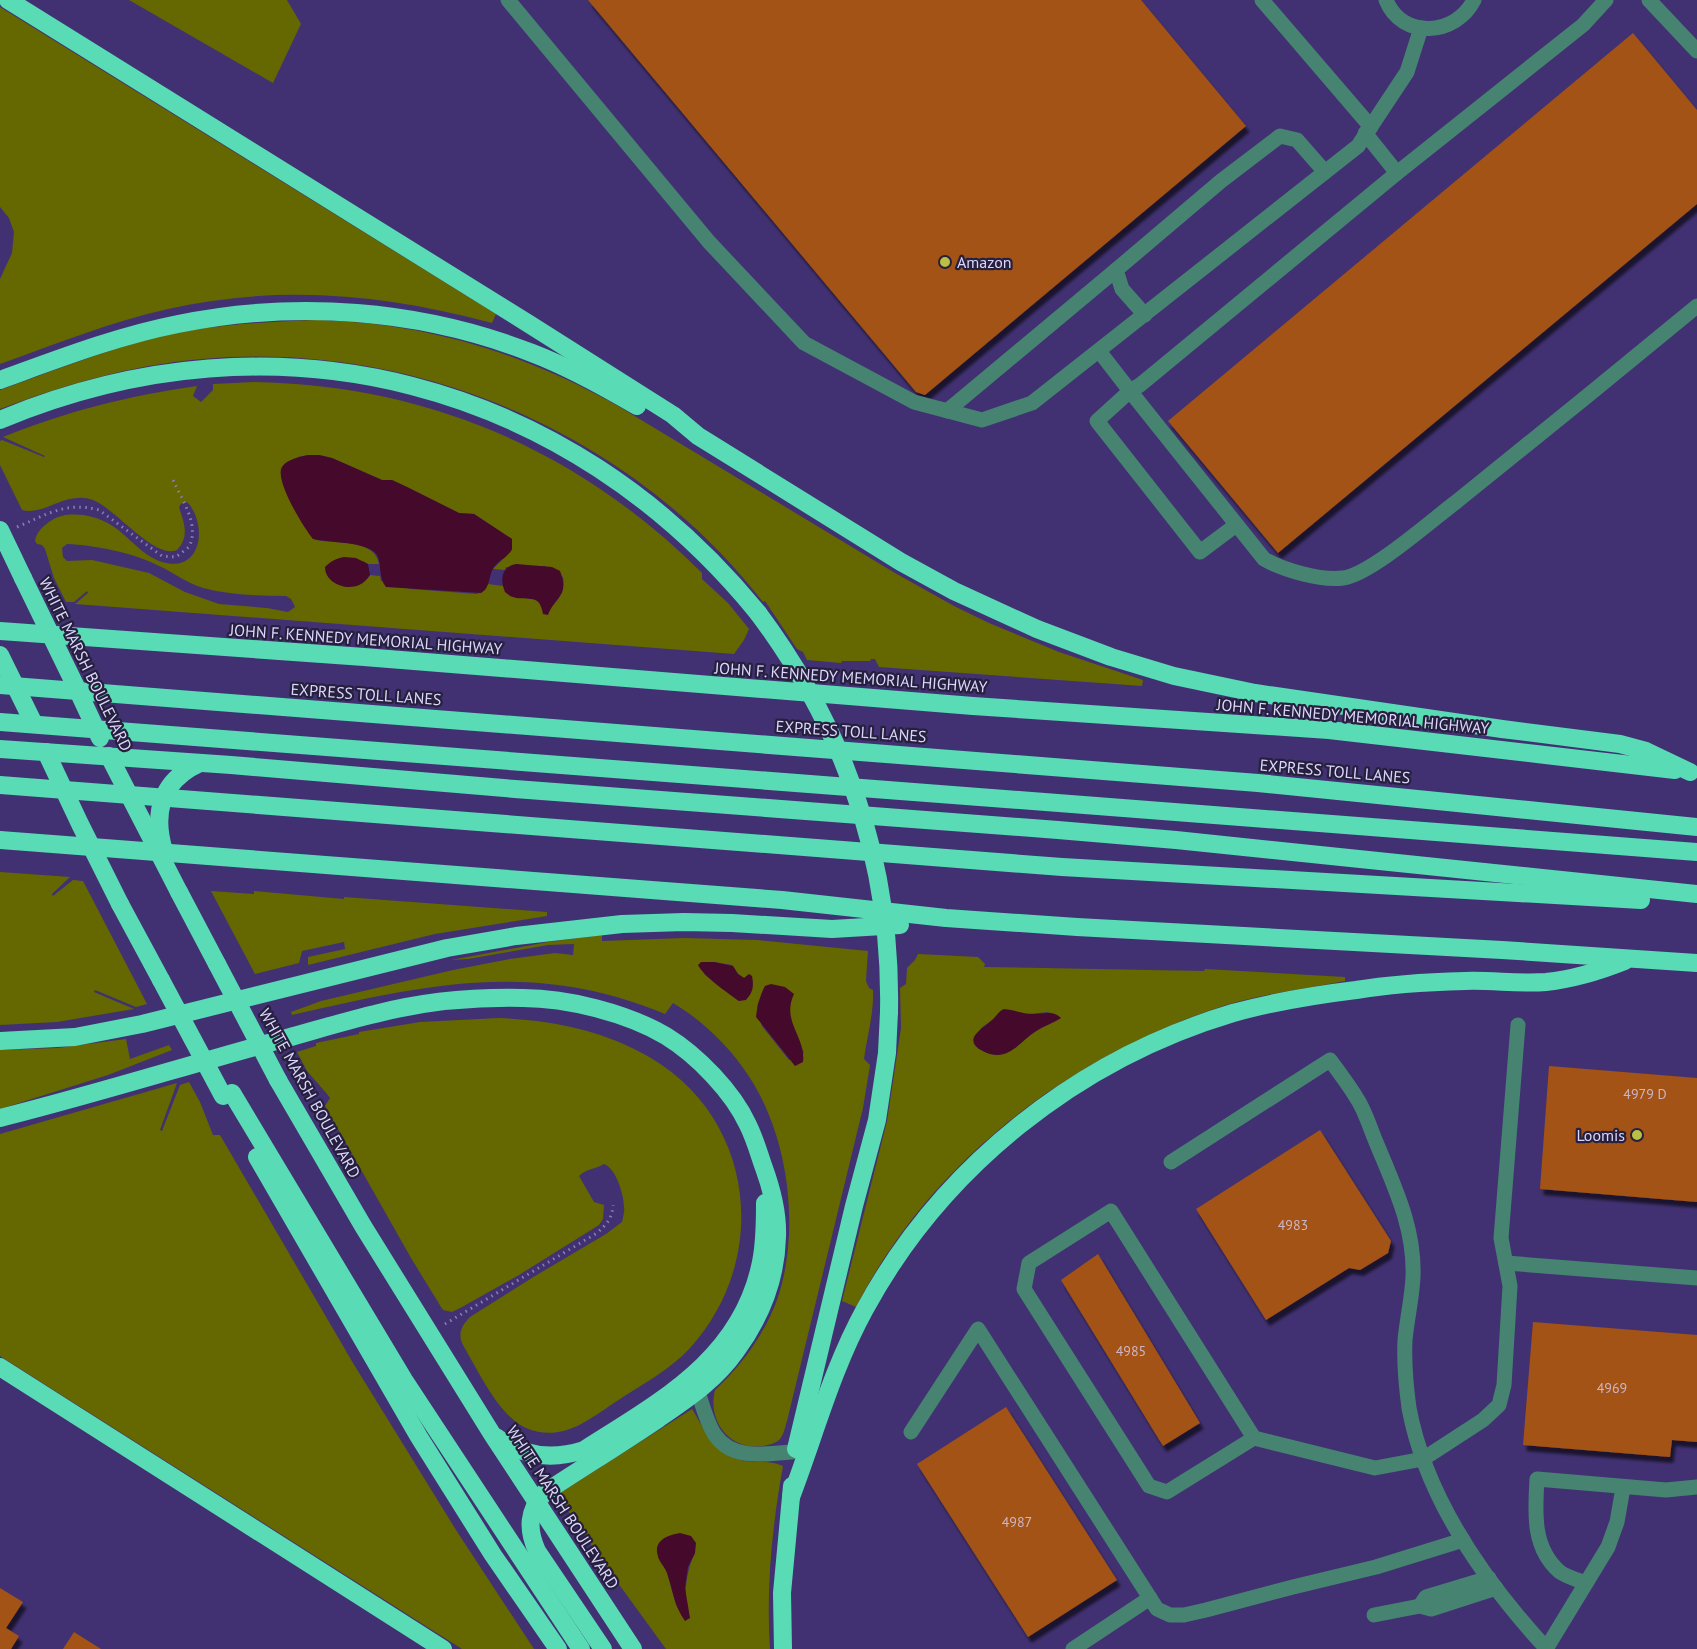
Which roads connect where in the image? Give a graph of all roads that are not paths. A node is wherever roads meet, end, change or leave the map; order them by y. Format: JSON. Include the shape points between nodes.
{"nodes":[{"id":1,"x":8,"y":0,"type":"edge"},
{"id":2,"x":508,"y":0,"type":"edge"},
{"id":3,"x":1262,"y":0,"type":"edge"},
{"id":4,"x":1386,"y":0,"type":"edge"},
{"id":5,"x":1474,"y":0,"type":"edge"},
{"id":6,"x":1606,"y":0,"type":"edge"},
{"id":7,"x":1649,"y":0,"type":"edge"},
{"id":8,"x":1421,"y":28,"type":"junction"},
{"id":9,"x":1697,"y":51,"type":"edge"},
{"id":10,"x":1368,"y":130,"type":"junction"},
{"id":11,"x":1325,"y":172,"type":"junction"},
{"id":12,"x":1397,"y":173,"type":"junction"},
{"id":13,"x":1116,"y":270,"type":"junction"},
{"id":14,"x":1697,"y":306,"type":"edge"},
{"id":15,"x":1145,"y":315,"type":"junction"},
{"id":16,"x":1099,"y":351,"type":"junction"},
{"id":17,"x":0,"y":380,"type":"edge"},
{"id":18,"x":1130,"y":391,"type":"junction"},
{"id":19,"x":947,"y":411,"type":"junction"},
{"id":20,"x":0,"y":420,"type":"edge"},
{"id":21,"x":698,"y":436,"type":"junction"},
{"id":22,"x":1236,"y":525,"type":"junction"},
{"id":23,"x":1,"y":532,"type":"edge"},
{"id":24,"x":0,"y":631,"type":"edge"},
{"id":25,"x":0,"y":656,"type":"edge"},
{"id":26,"x":0,"y":685,"type":"edge"},
{"id":27,"x":0,"y":722,"type":"edge"},
{"id":28,"x":34,"y":724,"type":"junction"},
{"id":29,"x":96,"y":729,"type":"junction"},
{"id":30,"x":0,"y":749,"type":"edge"},
{"id":31,"x":46,"y":752,"type":"junction"},
{"id":32,"x":109,"y":756,"type":"junction"},
{"id":33,"x":200,"y":763,"type":"junction"},
{"id":34,"x":1694,"y":772,"type":"edge"},
{"id":35,"x":0,"y":785,"type":"edge"},
{"id":36,"x":1697,"y":827,"type":"edge"},
{"id":37,"x":0,"y":840,"type":"edge"},
{"id":38,"x":1697,"y":852,"type":"edge"},
{"id":39,"x":180,"y":892,"type":"junction"},
{"id":40,"x":1697,"y":894,"type":"edge"},
{"id":41,"x":1697,"y":904,"type":"edge"},
{"id":42,"x":946,"y":918,"type":"junction"},
{"id":43,"x":1632,"y":958,"type":"junction"},
{"id":44,"x":1697,"y":963,"type":"edge"},
{"id":45,"x":1518,"y":1025,"type":"dead end"},
{"id":46,"x":0,"y":1041,"type":"edge"},
{"id":47,"x":227,"y":1095,"type":"junction"},
{"id":48,"x":0,"y":1118,"type":"edge"},
{"id":49,"x":1171,"y":1162,"type":"dead end"},
{"id":50,"x":1506,"y":1263,"type":"junction"},
{"id":51,"x":1697,"y":1278,"type":"edge"},
{"id":52,"x":0,"y":1367,"type":"edge"},
{"id":53,"x":695,"y":1384,"type":"junction"},
{"id":54,"x":911,"y":1432,"type":"dead end"},
{"id":55,"x":492,"y":1434,"type":"junction"},
{"id":56,"x":1254,"y":1438,"type":"junction"},
{"id":57,"x":802,"y":1451,"type":"junction"},
{"id":58,"x":1423,"y":1459,"type":"junction"},
{"id":59,"x":1697,"y":1487,"type":"edge"},
{"id":60,"x":1623,"y":1488,"type":"junction"},
{"id":61,"x":537,"y":1502,"type":"junction"},
{"id":62,"x":1464,"y":1540,"type":"junction"},
{"id":63,"x":1492,"y":1583,"type":"junction"},
{"id":64,"x":1586,"y":1583,"type":"junction"},
{"id":65,"x":1150,"y":1598,"type":"junction"},
{"id":66,"x":1374,"y":1615,"type":"dead end"},
{"id":67,"x":443,"y":1649,"type":"edge"},
{"id":68,"x":558,"y":1649,"type":"edge"},
{"id":69,"x":581,"y":1649,"type":"edge"},
{"id":70,"x":603,"y":1649,"type":"edge"},
{"id":71,"x":633,"y":1649,"type":"edge"},
{"id":72,"x":783,"y":1649,"type":"edge"},
{"id":73,"x":1073,"y":1649,"type":"edge"},
{"id":74,"x":1547,"y":1649,"type":"edge"}],
"edges":[{"from":1,"to":21,"type":"highway","via":[[560,343],[673,415]]},
{"from":2,"to":19,"type":"street","via":[[709,242],[804,343],[914,402]]},
{"from":3,"to":10,"type":"street"},
{"from":4,"to":8,"type":"street","via":[[1399,18]]},
{"from":5,"to":8,"type":"street","via":[[1459,20],[1444,27]]},
{"from":6,"to":12,"type":"street","via":[[1583,25]]},
{"from":7,"to":9,"type":"street"},
{"from":8,"to":10,"type":"street","via":[[1407,72]]},
{"from":10,"to":11,"type":"street","via":[[1358,146]]},
{"from":10,"to":12,"type":"street"},
{"from":11,"to":13,"type":"street","via":[[1297,140],[1280,136]]},
{"from":11,"to":15,"type":"street"},
{"from":12,"to":18,"type":"street"},
{"from":13,"to":15,"type":"street","via":[[1122,289]]},
{"from":13,"to":19,"type":"street"},
{"from":14,"to":22,"type":"street","via":[[1420,531],[1368,568],[1344,578],[1277,567],[1264,560]]},
{"from":15,"to":16,"type":"street"},
{"from":16,"to":18,"type":"street"},
{"from":16,"to":19,"type":"street","via":[[1032,403],[982,420]]},
{"from":17,"to":21,"type":"highway","via":[[91,348],[177,324],[248,314],[344,312],[440,326],[531,352]]},
{"from":18,"to":22,"type":"street"},
{"from":18,"to":22,"type":"street","via":[[1097,421],[1200,552]]},
{"from":20,"to":57,"type":"highway","bridge":true,"via":[[63,396],[115,382],[192,369],[296,368],[412,385],[516,422],[603,470],[689,537],[758,613],[809,689],[854,788],[870,839],[884,907],[889,958],[889,1012],[877,1120],[854,1206]]},
{"from":21,"to":34,"type":"highway","via":[[954,591],[1036,629],[1119,659],[1174,676],[1255,693],[1620,744]]},
{"from":23,"to":29,"type":"highway","name":"WHITE MARSH BOULEVARD","bridge":true},
{"from":24,"to":34,"type":"highway","name":"JOHN F. KENNEDY MEMORIAL HIGHWAY","via":[[1329,730]]},
{"from":25,"to":28,"type":"highway","bridge":true},
{"from":26,"to":36,"type":"highway","name":"EXPRESS TOLL LANES","via":[[1210,779]]},
{"from":27,"to":28,"type":"highway"},
{"from":28,"to":29,"type":"highway"},
{"from":28,"to":31,"type":"highway"},
{"from":29,"to":32,"type":"highway","name":"WHITE MARSH BOULEVARD"},
{"from":29,"to":38,"type":"highway"},
{"from":30,"to":31,"type":"highway"},
{"from":31,"to":32,"type":"highway"},
{"from":31,"to":47,"type":"highway","bridge":true,"via":[[120,904]]},
{"from":32,"to":33,"type":"highway"},
{"from":32,"to":39,"type":"highway","name":"WHITE MARSH BOULEVARD","bridge":true},
{"from":33,"to":39,"type":"highway","bridge":true,"via":[[174,779],[161,809],[162,845]]},
{"from":33,"to":40,"type":"highway","via":[[1129,836]]},
{"from":35,"to":41,"type":"highway","via":[[1062,867]]},
{"from":37,"to":42,"type":"highway","via":[[771,899]]},
{"from":39,"to":55,"type":"highway","name":"WHITE MARSH BOULEVARD","bridge":true,"via":[[278,1080]]},
{"from":42,"to":43,"type":"highway"},
{"from":42,"to":46,"type":"highway","via":[[856,928],[622,924],[516,936],[447,948],[131,1027],[75,1037]]},
{"from":43,"to":44,"type":"highway"},
{"from":43,"to":57,"type":"highway","via":[[1563,980],[1388,986],[1263,1006],[1181,1031],[1081,1081],[1003,1138],[955,1185],[912,1236],[860,1319]]},
{"from":45,"to":50,"type":"street","via":[[1501,1238]]},
{"from":47,"to":68,"type":"highway","via":[[280,1200],[419,1437],[493,1556]]},
{"from":47,"to":69,"type":"highway","via":[[398,1371]]},
{"from":48,"to":53,"type":"highway","via":[[376,1013],[458,1001],[525,998],[574,1004],[634,1022],[668,1037],[730,1096],[747,1122],[770,1183],[777,1216],[774,1268],[761,1311],[720,1372]]},
{"from":49,"to":58,"type":"street","via":[[1330,1060],[1357,1098],[1406,1218],[1413,1275],[1405,1341],[1406,1376],[1409,1408]]},
{"from":50,"to":51,"type":"street"},
{"from":50,"to":58,"type":"street","via":[[1510,1286],[1504,1385],[1499,1405],[1484,1420]]},
{"from":52,"to":67,"type":"highway"},
{"from":53,"to":55,"type":"highway","via":[[678,1389],[590,1446],[570,1454],[556,1457],[530,1453]]},
{"from":53,"to":57,"type":"street","via":[[715,1436],[728,1448],[748,1454]]},
{"from":53,"to":61,"type":"highway","via":[[544,1493]]},
{"from":54,"to":65,"type":"street","via":[[978,1329]]},
{"from":55,"to":61,"type":"highway","name":"WHITE MARSH BOULEVARD"},
{"from":56,"to":56,"type":"street","via":[[1167,1492],[1149,1486],[1024,1289],[1029,1263],[1111,1211]]},
{"from":56,"to":58,"type":"street","via":[[1375,1468]]},
{"from":57,"to":72,"type":"highway","via":[[791,1497],[782,1593]]},
{"from":58,"to":62,"type":"street"},
{"from":59,"to":60,"type":"street"},
{"from":60,"to":64,"type":"street","via":[[1608,1547]]},
{"from":60,"to":64,"type":"street","via":[[1537,1479],[1535,1520],[1539,1540],[1562,1573]]},
{"from":61,"to":70,"type":"highway","via":[[530,1537]]},
{"from":61,"to":71,"type":"highway","name":"WHITE MARSH BOULEVARD"},
{"from":62,"to":63,"type":"street"},
{"from":62,"to":65,"type":"street","via":[[1376,1567],[1184,1615],[1170,1615],[1157,1609]]},
{"from":63,"to":66,"type":"street","via":[[1426,1597],[1420,1606]]},
{"from":63,"to":74,"type":"street"},
{"from":64,"to":74,"type":"street"},
{"from":65,"to":73,"type":"street"}]}
